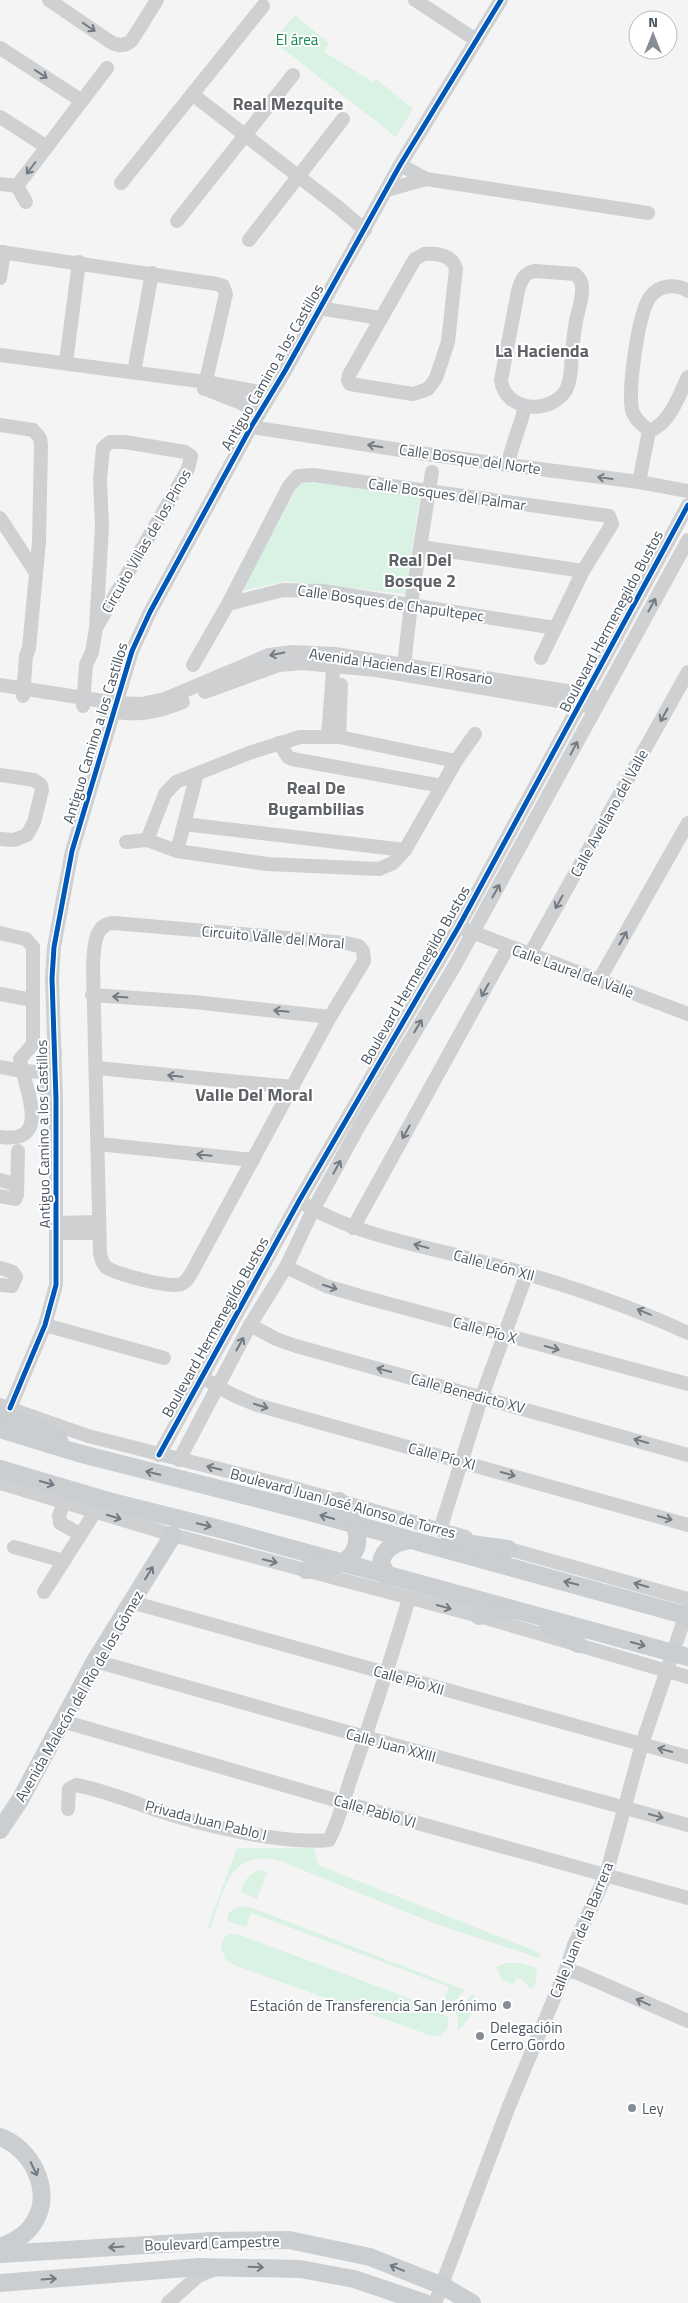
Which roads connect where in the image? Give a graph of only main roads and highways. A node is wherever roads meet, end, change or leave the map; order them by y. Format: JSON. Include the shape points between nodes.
{"nodes":[{"id":1,"x":3,"y":1409,"type":"edge"},
{"id":2,"x":0,"y":1429,"type":"edge"},
{"id":3,"x":78,"y":1453,"type":"junction"},
{"id":4,"x":0,"y":1469,"type":"edge"},
{"id":5,"x":339,"y":1502,"type":"road end"},
{"id":6,"x":353,"y":1525,"type":"junction"},
{"id":7,"x":173,"y":1535,"type":"road end"},
{"id":8,"x":408,"y":1540,"type":"junction"},
{"id":9,"x":508,"y":1549,"type":"road end"},
{"id":10,"x":342,"y":1563,"type":"junction"},
{"id":11,"x":306,"y":1570,"type":"road end"},
{"id":12,"x":387,"y":1576,"type":"junction"},
{"id":13,"x":687,"y":1609,"type":"edge"},
{"id":14,"x":515,"y":1610,"type":"junction"},
{"id":15,"x":532,"y":1615,"type":"junction"},
{"id":16,"x":479,"y":1616,"type":"road end"},
{"id":17,"x":578,"y":1644,"type":"road end"},
{"id":18,"x":680,"y":1655,"type":"edge"},
{"id":19,"x":0,"y":1830,"type":"edge"},
{"id":20,"x":0,"y":2137,"type":"edge"},
{"id":21,"x":0,"y":2247,"type":"edge"},
{"id":22,"x":0,"y":2254,"type":"edge"},
{"id":23,"x":0,"y":2283,"type":"edge"},
{"id":24,"x":425,"y":2303,"type":"edge"},
{"id":25,"x":472,"y":2303,"type":"edge"}],
"edges":[{"from":1,"to":3,"type":"main road","via":[[44,1430]]},
{"from":2,"to":3,"type":"main road","name":"Boulevard Juan José Alonso de Torres"},
{"from":6,"to":3,"type":"main road","name":"Boulevard Juan José Alonso de Torres","one_way":true},
{"from":4,"to":10,"type":"main road","one_way":true},
{"from":5,"to":6,"type":"main road"},
{"from":6,"to":8,"type":"main road","name":"Boulevard Juan José Alonso de Torres"},
{"from":6,"to":10,"type":"main road","via":[[357,1541],[352,1554]]},
{"from":19,"to":7,"type":"main road","name":"Avenida Malecón del Río de los Gómez","one_way":true,"via":[[20,1800],[95,1661]]},
{"from":8,"to":9,"type":"main road","via":[[441,1540]]},
{"from":8,"to":12,"type":"main road","via":[[391,1547],[383,1555],[382,1567]]},
{"from":13,"to":8,"type":"main road","name":"Boulevard Juan José Alonso de Torres","one_way":true},
{"from":10,"to":11,"type":"main road"},
{"from":10,"to":12,"type":"main road"},
{"from":12,"to":14,"type":"main road"},
{"from":14,"to":15,"type":"main road"},
{"from":14,"to":16,"type":"main road"},
{"from":15,"to":17,"type":"main road"},
{"from":15,"to":18,"type":"main road","one_way":true},
{"from":20,"to":21,"type":"main road","one_way":true,"via":[[27,2156],[38,2175],[41,2194],[38,2212],[31,2226],[24,2234]]},
{"from":25,"to":22,"type":"main road","name":"Boulevard Campestre","one_way":true,"via":[[443,2286],[370,2257],[289,2240],[213,2241]]},
{"from":23,"to":24,"type":"main road","name":"Boulevard Campestre","one_way":true,"via":[[224,2267],[300,2269],[347,2278]]}]}
